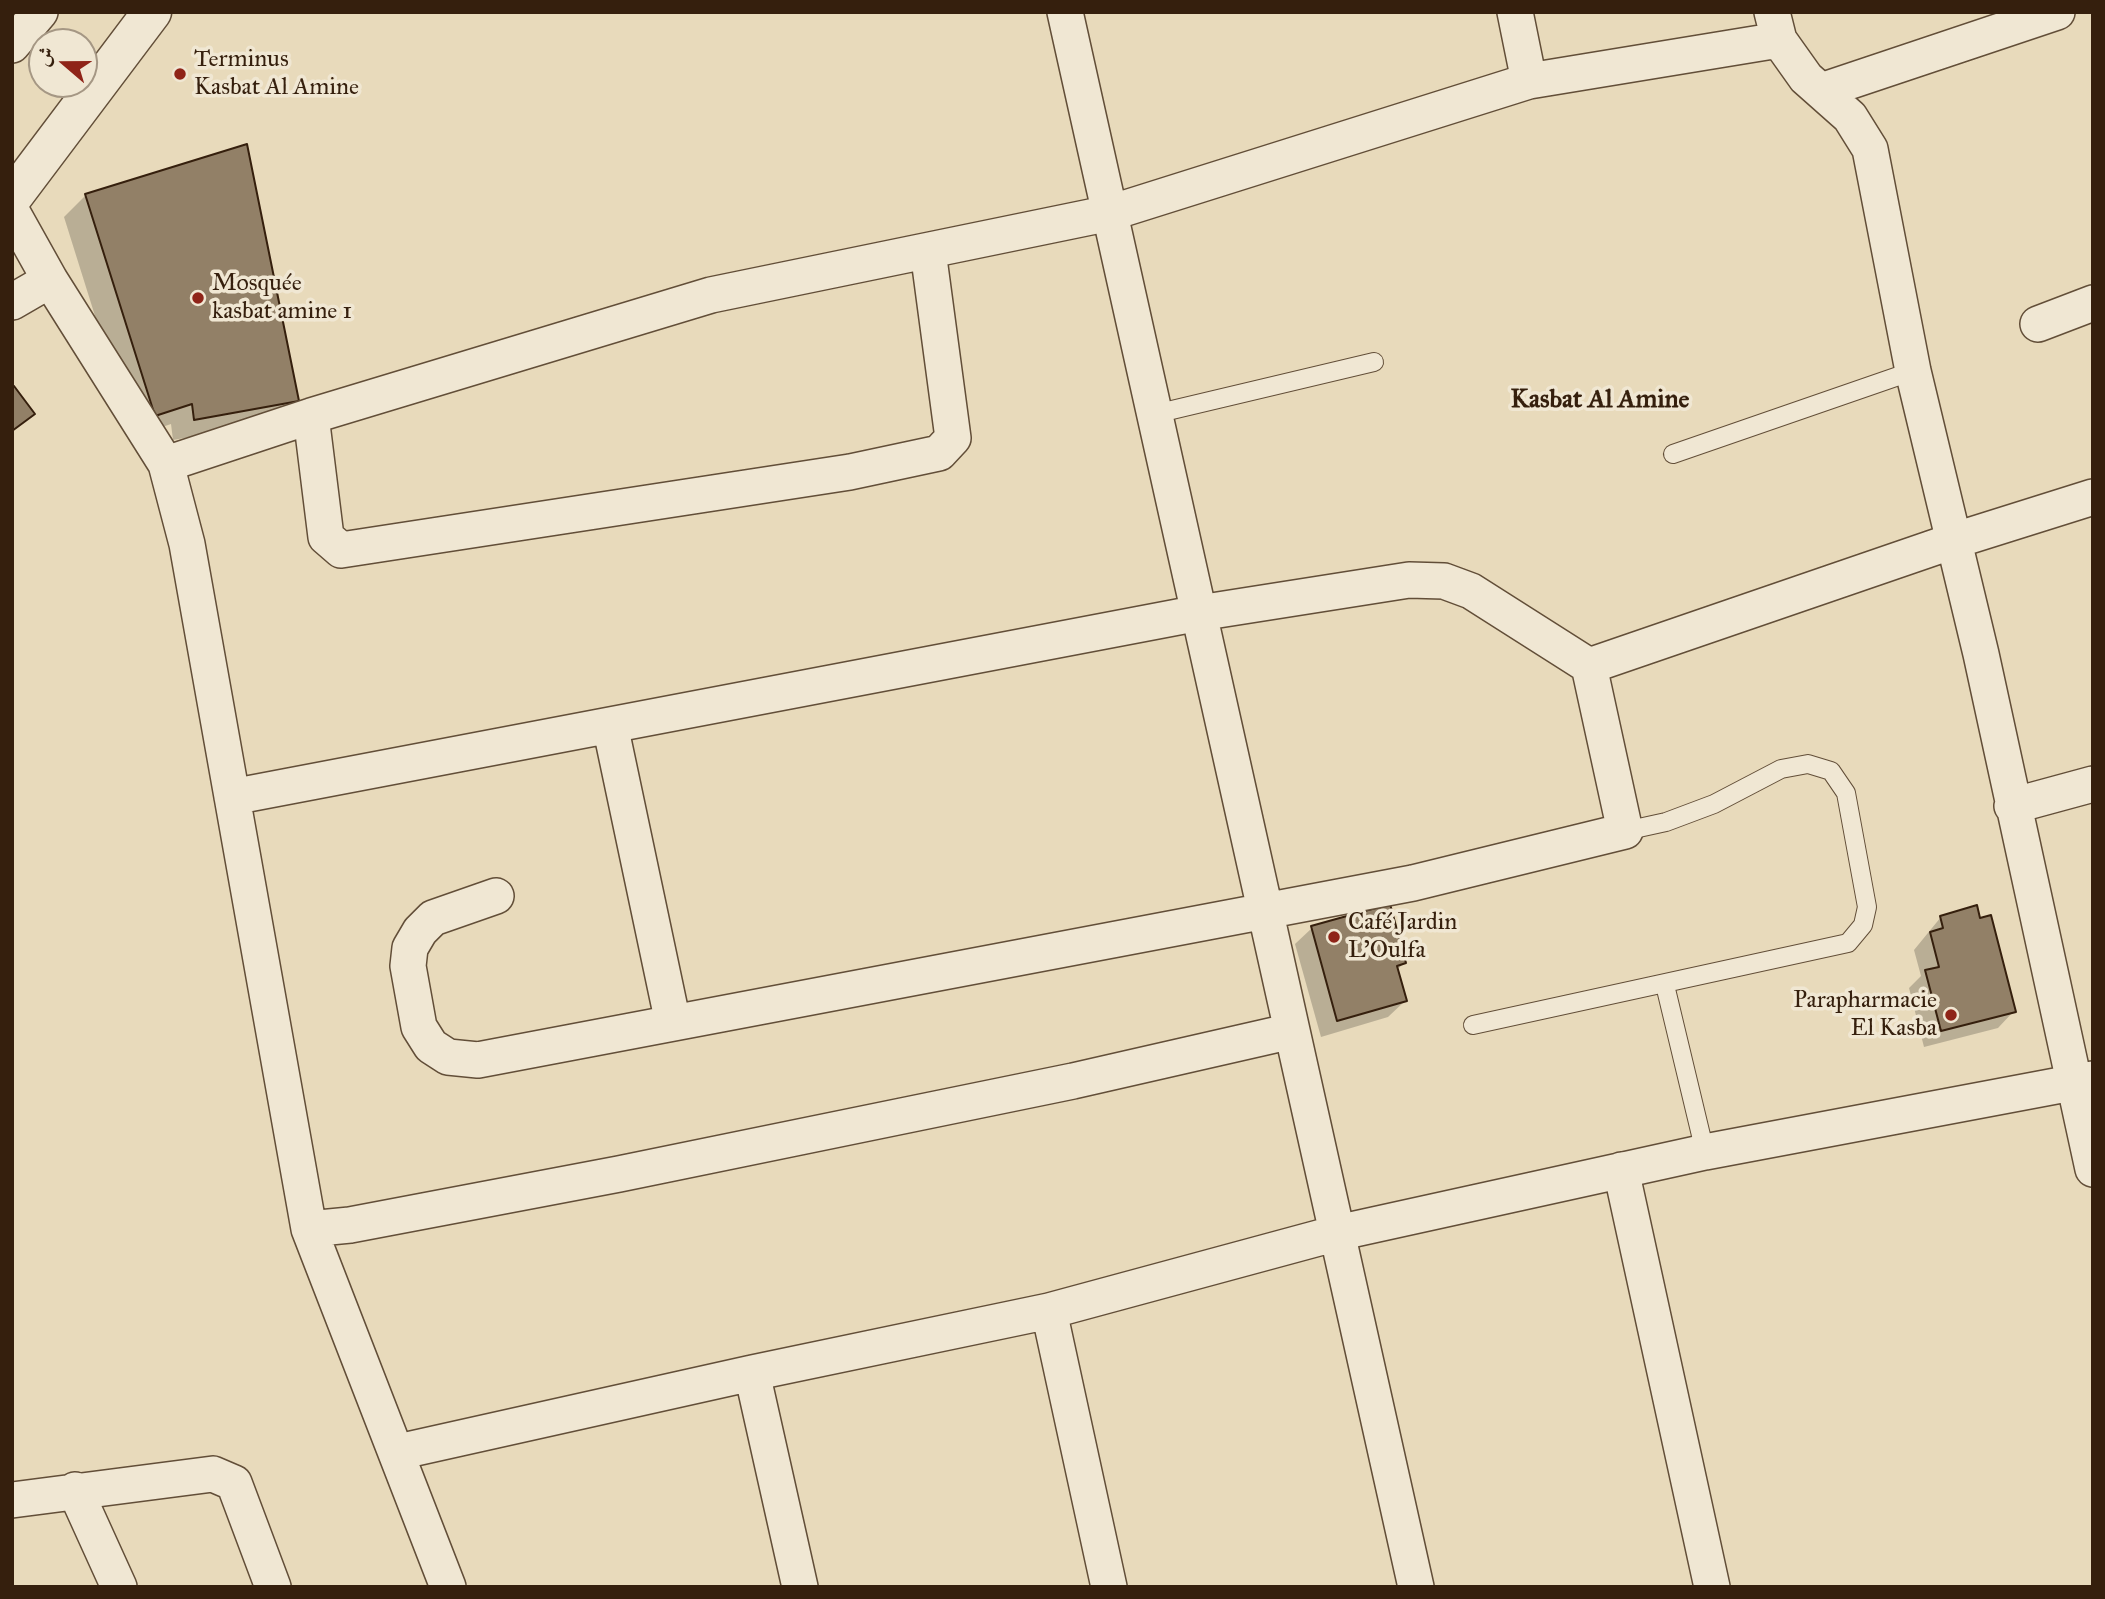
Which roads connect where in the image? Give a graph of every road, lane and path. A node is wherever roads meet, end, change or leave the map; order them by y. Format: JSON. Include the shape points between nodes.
{"nodes":[{"id":1,"x":40,"y":12,"type":"edge"},
{"id":2,"x":152,"y":12,"type":"edge"},
{"id":3,"x":1065,"y":12,"type":"edge"},
{"id":4,"x":1515,"y":12,"type":"edge"},
{"id":5,"x":2057,"y":12,"type":"edge"},
{"id":6,"x":1776,"y":26,"type":"edge"},
{"id":7,"x":12,"y":45,"type":"edge"},
{"id":8,"x":1529,"y":81,"type":"junction"},
{"id":9,"x":1821,"y":90,"type":"junction"},
{"id":10,"x":12,"y":198,"type":"edge"},
{"id":11,"x":1110,"y":213,"type":"junction"},
{"id":12,"x":17,"y":232,"type":"edge"},
{"id":13,"x":928,"y":251,"type":"junction"},
{"id":14,"x":50,"y":280,"type":"junction"},
{"id":15,"x":12,"y":302,"type":"edge"},
{"id":16,"x":2093,"y":303,"type":"edge"},
{"id":17,"x":2038,"y":324,"type":"dead end"},
{"id":18,"x":1374,"y":362,"type":"dead end"},
{"id":19,"x":1913,"y":372,"type":"junction"},
{"id":20,"x":1155,"y":414,"type":"junction"},
{"id":21,"x":311,"y":416,"type":"junction"},
{"id":22,"x":1673,"y":454,"type":"dead end"},
{"id":23,"x":166,"y":464,"type":"junction"},
{"id":24,"x":2093,"y":497,"type":"edge"},
{"id":25,"x":1953,"y":541,"type":"junction"},
{"id":26,"x":1199,"y":613,"type":"junction"},
{"id":27,"x":1589,"y":666,"type":"junction"},
{"id":28,"x":610,"y":725,"type":"junction"},
{"id":29,"x":2093,"y":784,"type":"edge"},
{"id":30,"x":232,"y":797,"type":"junction"},
{"id":31,"x":2012,"y":806,"type":"junction"},
{"id":32,"x":1625,"y":831,"type":"junction"},
{"id":33,"x":496,"y":896,"type":"dead end"},
{"id":34,"x":1265,"y":910,"type":"junction"},
{"id":35,"x":1665,"y":985,"type":"junction"},
{"id":36,"x":673,"y":1023,"type":"junction"},
{"id":37,"x":1473,"y":1025,"type":"dead end"},
{"id":38,"x":1292,"y":1031,"type":"junction"},
{"id":39,"x":2083,"y":1081,"type":"edge"},
{"id":40,"x":1704,"y":1152,"type":"junction"},
{"id":41,"x":2093,"y":1169,"type":"edge"},
{"id":42,"x":1621,"y":1170,"type":"junction"},
{"id":43,"x":309,"y":1229,"type":"junction"},
{"id":44,"x":1337,"y":1233,"type":"junction"},
{"id":45,"x":1049,"y":1311,"type":"junction"},
{"id":46,"x":752,"y":1373,"type":"junction"},
{"id":47,"x":398,"y":1452,"type":"junction"},
{"id":48,"x":75,"y":1490,"type":"junction"},
{"id":49,"x":12,"y":1500,"type":"edge"},
{"id":50,"x":119,"y":1587,"type":"edge"},
{"id":51,"x":274,"y":1587,"type":"edge"},
{"id":52,"x":449,"y":1587,"type":"edge"},
{"id":53,"x":800,"y":1587,"type":"edge"},
{"id":54,"x":1109,"y":1587,"type":"edge"},
{"id":55,"x":1416,"y":1587,"type":"edge"},
{"id":56,"x":1712,"y":1587,"type":"edge"}],
"edges":[{"from":1,"to":7,"type":"street"},
{"from":2,"to":10,"type":"street"},
{"from":3,"to":11,"type":"street"},
{"from":4,"to":8,"type":"street"},
{"from":5,"to":9,"type":"street"},
{"from":6,"to":8,"type":"street"},
{"from":6,"to":9,"type":"street","via":[[1805,78]]},
{"from":8,"to":11,"type":"street"},
{"from":9,"to":19,"type":"street","via":[[1850,117],[1870,149]]},
{"from":11,"to":13,"type":"street"},
{"from":11,"to":20,"type":"street"},
{"from":12,"to":14,"type":"street"},
{"from":13,"to":21,"type":"street","via":[[711,295]]},
{"from":13,"to":21,"type":"street","via":[[953,438],[939,453],[850,472],[341,550],[326,537]]},
{"from":14,"to":15,"type":"street"},
{"from":14,"to":23,"type":"street"},
{"from":16,"to":17,"type":"street"},
{"from":18,"to":20,"type":"lane"},
{"from":19,"to":22,"type":"lane"},
{"from":19,"to":25,"type":"street"},
{"from":20,"to":26,"type":"street"},
{"from":21,"to":23,"type":"street"},
{"from":23,"to":30,"type":"street","via":[[187,544]]},
{"from":24,"to":25,"type":"street"},
{"from":25,"to":27,"type":"street"},
{"from":25,"to":31,"type":"street"},
{"from":26,"to":27,"type":"street","via":[[1409,580],[1444,581],[1471,591]]},
{"from":26,"to":28,"type":"street"},
{"from":26,"to":34,"type":"street"},
{"from":27,"to":32,"type":"street"},
{"from":28,"to":30,"type":"street"},
{"from":28,"to":36,"type":"street"},
{"from":29,"to":31,"type":"street"},
{"from":30,"to":43,"type":"street"},
{"from":31,"to":39,"type":"street"},
{"from":32,"to":34,"type":"street","via":[[1413,883]]},
{"from":32,"to":35,"type":"lane","via":[[1666,822],[1714,804],[1781,769],[1808,764],[1831,771],[1846,793],[1867,907],[1863,925],[1848,943]]},
{"from":33,"to":36,"type":"street","via":[[433,918],[410,948],[408,966],[419,1027],[431,1046],[448,1057],[478,1060]]},
{"from":34,"to":36,"type":"street"},
{"from":34,"to":38,"type":"street"},
{"from":35,"to":37,"type":"lane"},
{"from":35,"to":40,"type":"lane"},
{"from":38,"to":43,"type":"street","via":[[632,1171]]},
{"from":38,"to":44,"type":"street"},
{"from":39,"to":40,"type":"street"},
{"from":39,"to":41,"type":"street"},
{"from":40,"to":42,"type":"street"},
{"from":42,"to":44,"type":"street"},
{"from":42,"to":56,"type":"street"},
{"from":43,"to":47,"type":"street"},
{"from":44,"to":45,"type":"street"},
{"from":44,"to":55,"type":"street"},
{"from":45,"to":46,"type":"street"},
{"from":45,"to":54,"type":"street"},
{"from":46,"to":47,"type":"street"},
{"from":46,"to":53,"type":"street"},
{"from":47,"to":52,"type":"street"},
{"from":48,"to":49,"type":"street"},
{"from":48,"to":50,"type":"street"},
{"from":48,"to":51,"type":"street","via":[[199,1473],[223,1477],[234,1483]]}]}
